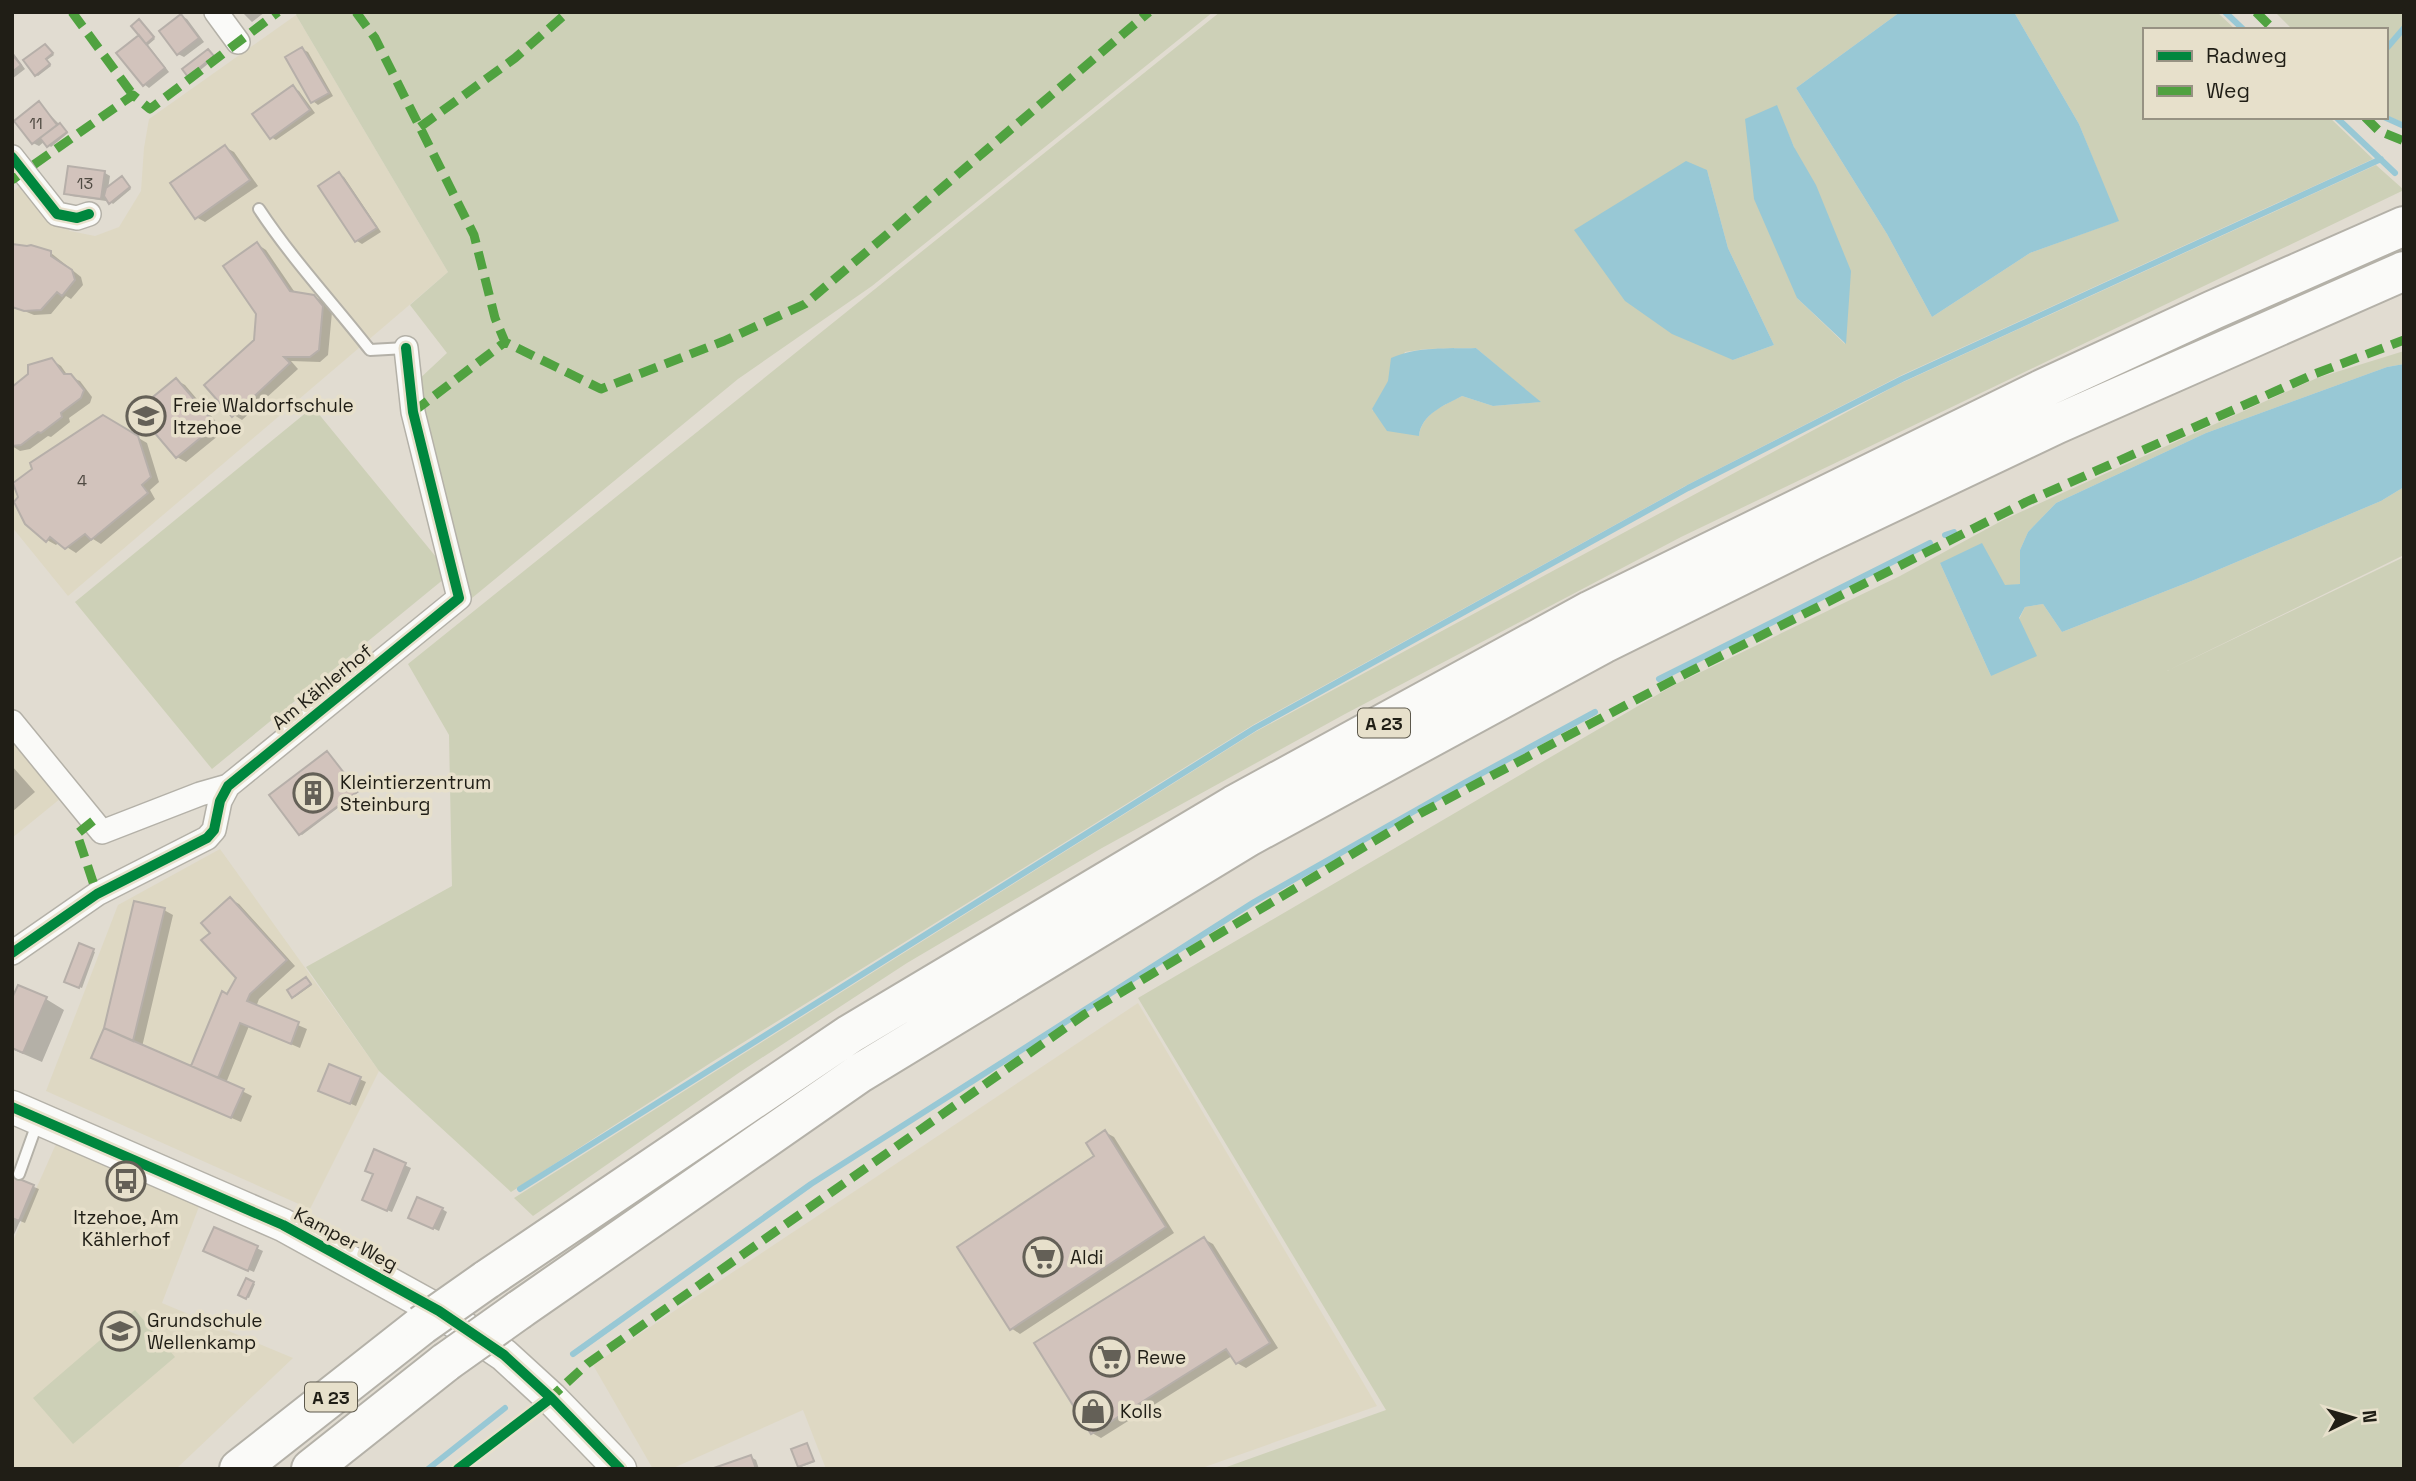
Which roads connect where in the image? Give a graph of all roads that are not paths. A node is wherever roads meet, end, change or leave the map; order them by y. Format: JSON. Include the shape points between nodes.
{"nodes":[{"id":1,"x":216,"y":12,"type":"edge"},
{"id":2,"x":239,"y":42,"type":"dead end"},
{"id":3,"x":12,"y":156,"type":"edge"},
{"id":4,"x":259,"y":209,"type":"dead end"},
{"id":5,"x":89,"y":214,"type":"dead end"},
{"id":6,"x":2404,"y":226,"type":"edge"},
{"id":7,"x":2404,"y":271,"type":"edge"},
{"id":8,"x":406,"y":348,"type":"joint"},
{"id":9,"x":12,"y":722,"type":"edge"},
{"id":10,"x":228,"y":786,"type":"junction"},
{"id":11,"x":12,"y":953,"type":"edge"},
{"id":12,"x":26,"y":1113,"type":"edge"},
{"id":13,"x":19,"y":1174,"type":"dead end"},
{"id":14,"x":240,"y":1469,"type":"edge"},
{"id":15,"x":311,"y":1469,"type":"edge"},
{"id":16,"x":620,"y":1469,"type":"edge"}],
"edges":[{"from":1,"to":2,"type":"street"},
{"from":3,"to":5,"type":"street","via":[[57,214],[76,218]]},
{"from":4,"to":8,"type":"lane","via":[[285,249],[370,350]]},
{"from":6,"to":14,"type":"highway","number":"A 23","bridge":true,"via":[[2040,390],[1591,610],[1234,805],[850,1034],[422,1325]]},
{"from":7,"to":15,"type":"highway","number":"A 23","bridge":true,"via":[[2057,424],[1813,540],[1602,644],[1248,837],[860,1073],[446,1362]]},
{"from":8,"to":10,"type":"street","name":"Am Kählerhof","via":[[413,412],[459,597]]},
{"from":9,"to":10,"type":"street","via":[[102,832]]},
{"from":10,"to":11,"type":"street","via":[[207,838],[97,894]]},
{"from":12,"to":13,"type":"lane"},
{"from":12,"to":16,"type":"main road","name":"Kamper Weg","via":[[284,1225],[439,1311],[503,1355]]}]}
